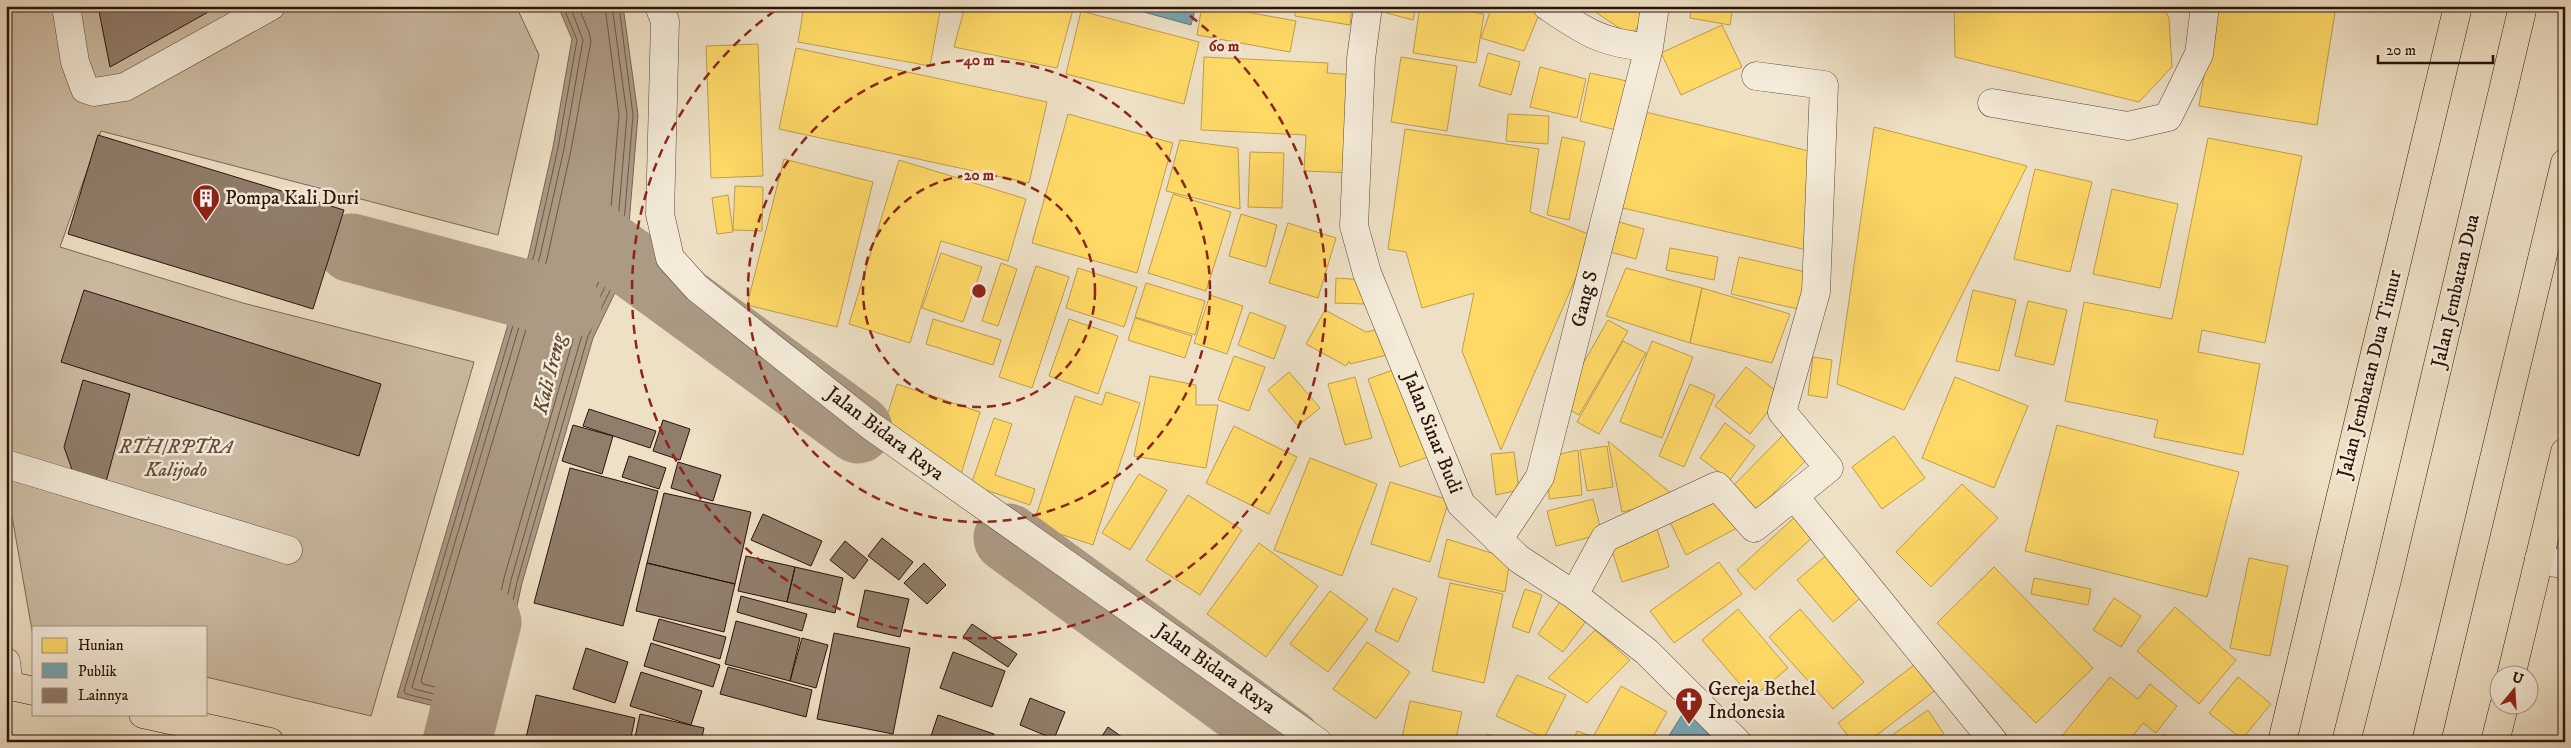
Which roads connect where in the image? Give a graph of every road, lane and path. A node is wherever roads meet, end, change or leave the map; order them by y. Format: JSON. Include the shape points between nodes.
{"nodes":[{"id":1,"x":66,"y":6,"type":"edge"},
{"id":2,"x":271,"y":6,"type":"edge"},
{"id":3,"x":659,"y":6,"type":"edge"},
{"id":4,"x":1368,"y":6,"type":"edge"},
{"id":5,"x":1547,"y":6,"type":"edge"},
{"id":6,"x":1655,"y":6,"type":"edge"},
{"id":7,"x":2205,"y":6,"type":"edge"},
{"id":8,"x":2458,"y":6,"type":"edge"},
{"id":9,"x":2524,"y":6,"type":"edge"},
{"id":10,"x":1649,"y":47,"type":"junction"},
{"id":11,"x":1756,"y":76,"type":"dead end"},
{"id":12,"x":1992,"y":103,"type":"dead end"},
{"id":13,"x":2565,"y":163,"type":"edge"},
{"id":14,"x":2565,"y":452,"type":"edge"},
{"id":15,"x":6,"y":464,"type":"edge"},
{"id":16,"x":1794,"y":496,"type":"junction"},
{"id":17,"x":1498,"y":540,"type":"junction"},
{"id":18,"x":288,"y":550,"type":"dead end"},
{"id":19,"x":2552,"y":562,"type":"edge"},
{"id":20,"x":1574,"y":596,"type":"junction"},
{"id":21,"x":2515,"y":666,"type":"edge"},
{"id":22,"x":152,"y":716,"type":"edge"},
{"id":23,"x":2502,"y":716,"type":"edge"},
{"id":24,"x":270,"y":742,"type":"edge"},
{"id":25,"x":1318,"y":742,"type":"edge"},
{"id":26,"x":1737,"y":742,"type":"edge"},
{"id":27,"x":1994,"y":742,"type":"edge"},
{"id":28,"x":2282,"y":742,"type":"edge"},
{"id":29,"x":2346,"y":742,"type":"edge"},
{"id":30,"x":2426,"y":742,"type":"edge"},
{"id":31,"x":2496,"y":742,"type":"edge"}],
"edges":[{"from":1,"to":2,"type":"street","via":[[79,77],[85,89],[94,92],[125,87]]},
{"from":3,"to":25,"type":"street","name":"Jalan Bidara Raya","via":[[665,21],[660,214],[670,258],[697,288],[871,426]]},
{"from":4,"to":17,"type":"street","name":"Jalan Sinar Budi","via":[[1361,59],[1354,226],[1368,273],[1461,504]]},
{"from":5,"to":10,"type":"street","via":[[1570,24],[1599,38]]},
{"from":6,"to":10,"type":"street","name":"Gang S"},
{"from":7,"to":12,"type":"street","via":[[2198,54],[2168,117],[2128,126]]},
{"from":8,"to":28,"type":"main road","name":"Jalan Jembatan Dua Timur"},
{"from":9,"to":29,"type":"main road","name":"Jalan Jembatan Dua"},
{"from":10,"to":17,"type":"street","name":"Gang S","via":[[1540,477]]},
{"from":11,"to":16,"type":"street","via":[[1824,85],[1816,292],[1782,412],[1829,468]]},
{"from":13,"to":30,"type":"main road"},
{"from":14,"to":19,"type":"main road"},
{"from":15,"to":18,"type":"street"},
{"from":16,"to":20,"type":"street","via":[[1754,528],[1717,486],[1605,538]]},
{"from":16,"to":27,"type":"street"},
{"from":17,"to":20,"type":"street","name":"Jalan Sinar Budi","via":[[1519,559]]},
{"from":19,"to":21,"type":"main road"},
{"from":20,"to":26,"type":"street","name":"Jalan Sinar Budi","via":[[1647,652]]},
{"from":22,"to":24,"type":"main road"},
{"from":23,"to":31,"type":"main road"}]}
